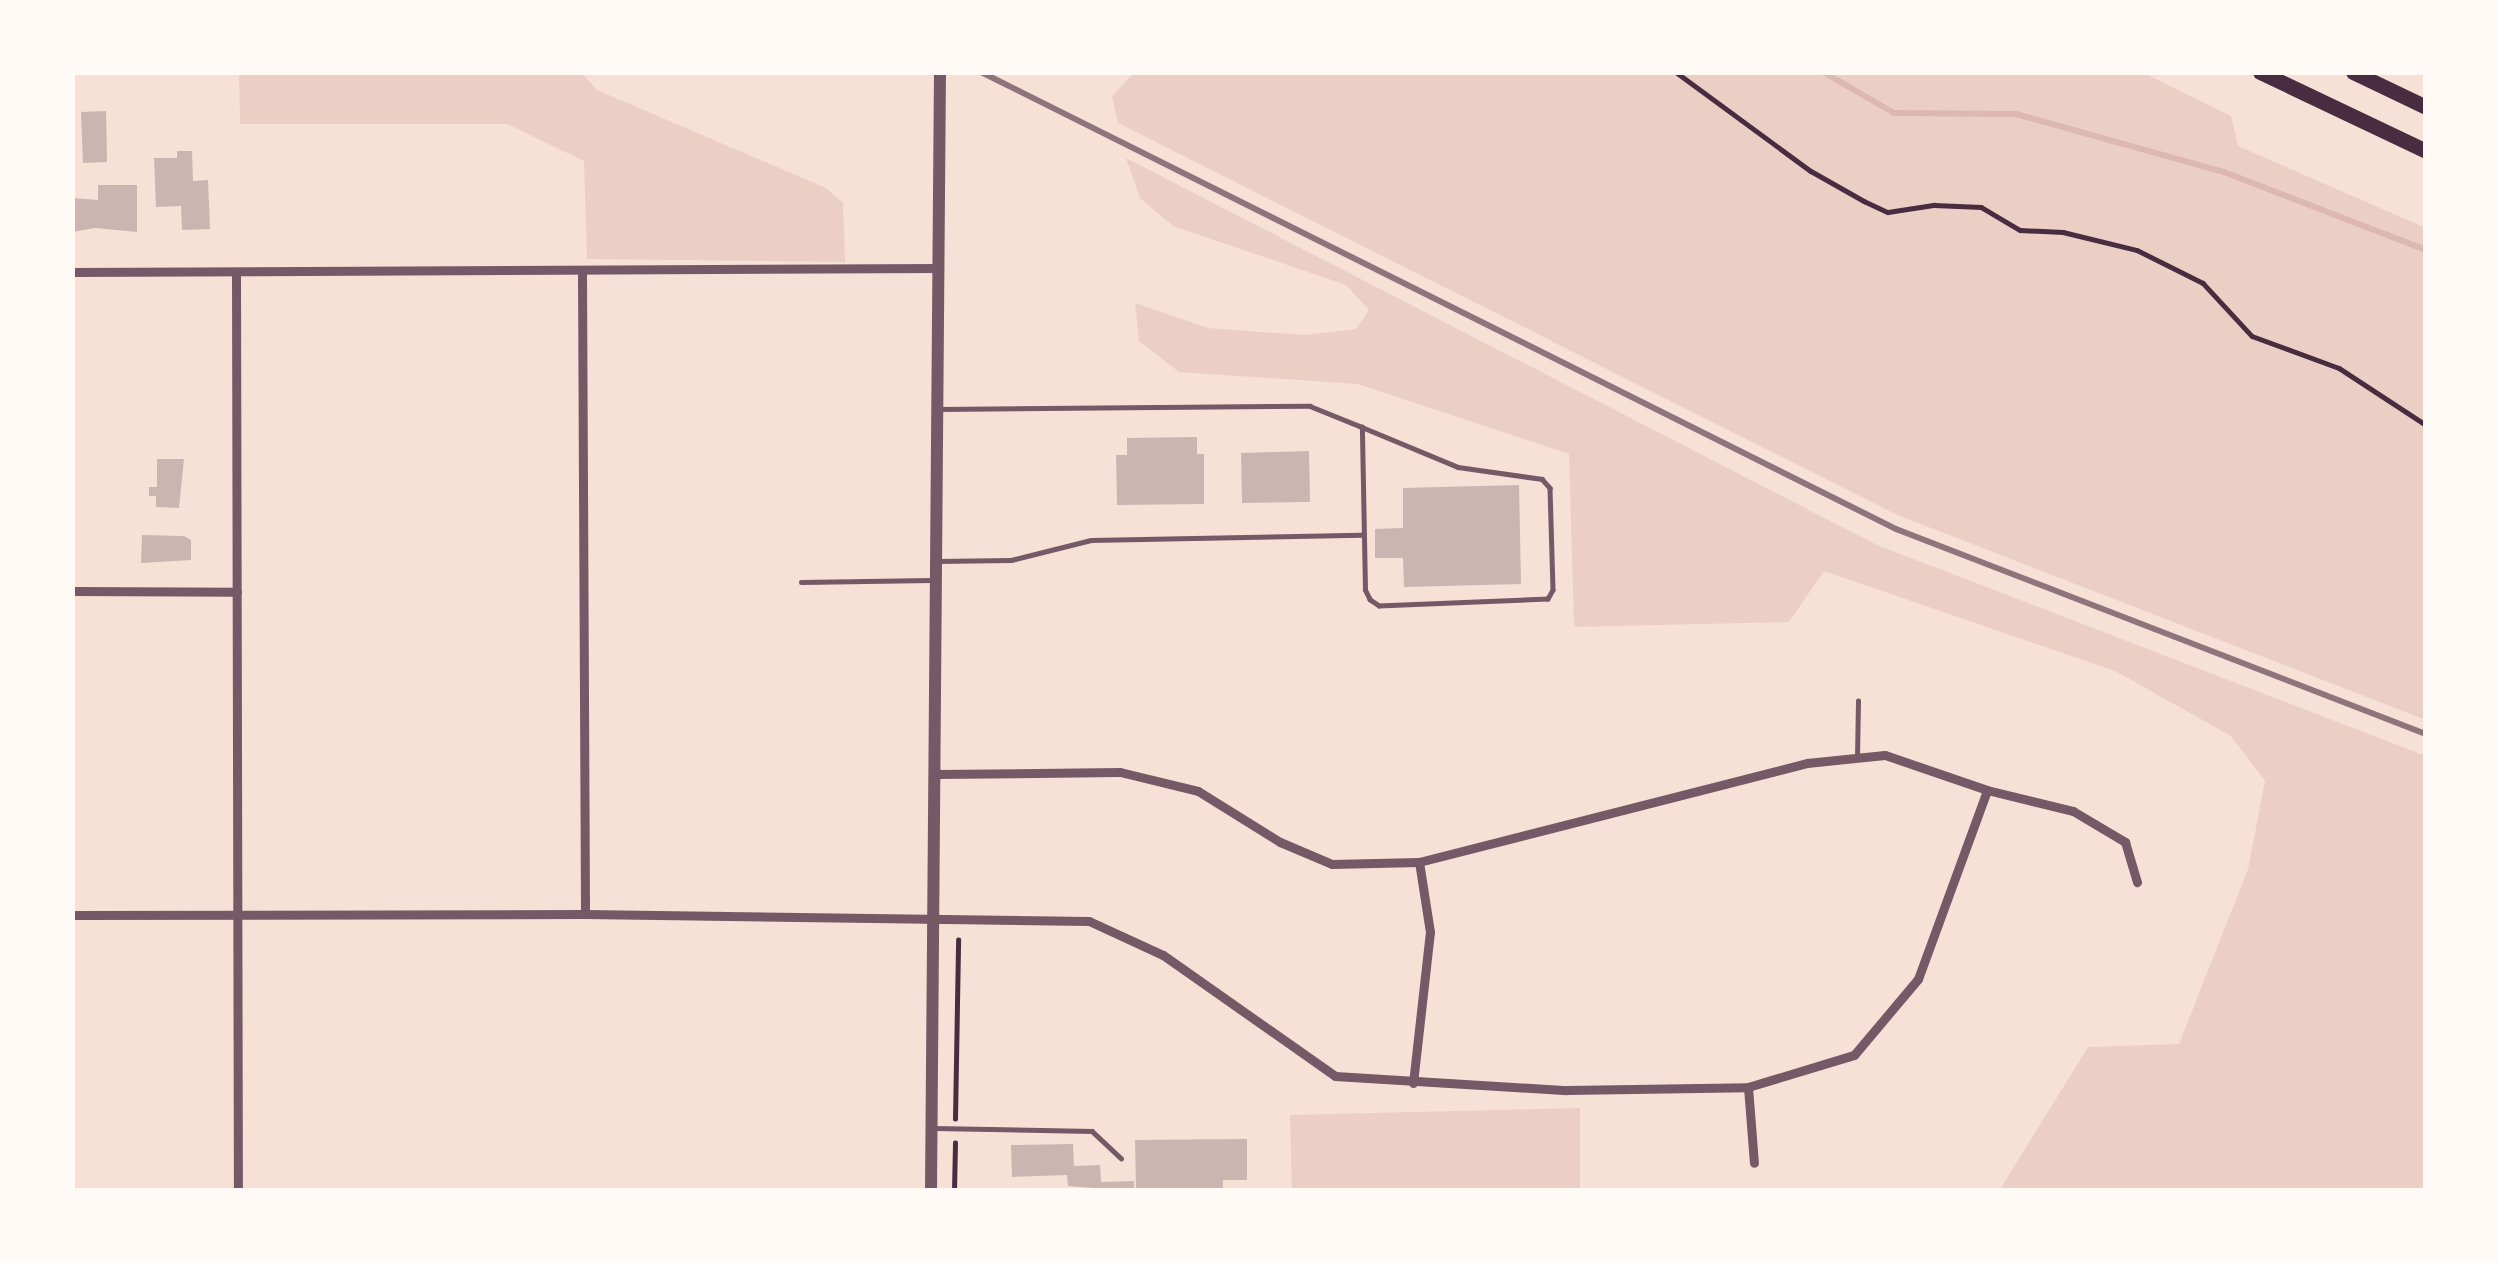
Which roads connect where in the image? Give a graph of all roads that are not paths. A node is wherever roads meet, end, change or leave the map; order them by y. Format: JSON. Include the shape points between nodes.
{"nodes":[{"id":1,"x":940,"y":72,"type":"edge"},
{"id":2,"x":2260,"y":72,"type":"edge"},
{"id":3,"x":2353,"y":72,"type":"edge"},
{"id":4,"x":2426,"y":107,"type":"edge"},
{"id":5,"x":2426,"y":151,"type":"edge"},
{"id":6,"x":939,"y":268,"type":"junction"},
{"id":7,"x":72,"y":272,"type":"edge"},
{"id":8,"x":582,"y":273,"type":"junction"},
{"id":9,"x":236,"y":274,"type":"junction"},
{"id":10,"x":938,"y":409,"type":"junction"},
{"id":11,"x":1362,"y":427,"type":"junction"},
{"id":12,"x":1364,"y":535,"type":"junction"},
{"id":13,"x":937,"y":561,"type":"junction"},
{"id":14,"x":937,"y":580,"type":"junction"},
{"id":15,"x":801,"y":582,"type":"dead end"},
{"id":16,"x":72,"y":591,"type":"edge"},
{"id":17,"x":236,"y":592,"type":"junction"},
{"id":18,"x":1858,"y":701,"type":"dead end"},
{"id":19,"x":1857,"y":758,"type":"junction"},
{"id":20,"x":936,"y":773,"type":"junction"},
{"id":21,"x":1987,"y":790,"type":"junction"},
{"id":22,"x":1419,"y":862,"type":"junction"},
{"id":23,"x":2137,"y":882,"type":"dead end"},
{"id":24,"x":585,"y":914,"type":"junction"},
{"id":25,"x":72,"y":915,"type":"edge"},
{"id":26,"x":236,"y":916,"type":"junction"},
{"id":27,"x":935,"y":921,"type":"junction"},
{"id":28,"x":1413,"y":1083,"type":"junction"},
{"id":29,"x":1748,"y":1087,"type":"junction"},
{"id":30,"x":932,"y":1128,"type":"junction"},
{"id":31,"x":1120,"y":1158,"type":"dead end"},
{"id":32,"x":1754,"y":1163,"type":"dead end"},
{"id":33,"x":238,"y":1191,"type":"edge"},
{"id":34,"x":931,"y":1191,"type":"edge"}],
"edges":[{"from":1,"to":6,"type":"street"},
{"from":2,"to":5,"type":"main road"},
{"from":3,"to":4,"type":"main road"},
{"from":6,"to":8,"type":"street"},
{"from":6,"to":10,"type":"street"},
{"from":7,"to":9,"type":"street"},
{"from":8,"to":9,"type":"street"},
{"from":8,"to":24,"type":"street"},
{"from":9,"to":17,"type":"street"},
{"from":10,"to":11,"type":"lane","via":[[1310,406]]},
{"from":10,"to":13,"type":"street"},
{"from":11,"to":12,"type":"lane"},
{"from":11,"to":12,"type":"lane","via":[[1458,467],[1542,479],[1550,488],[1552,590],[1539,603],[1379,606],[1365,590]]},
{"from":12,"to":13,"type":"lane","via":[[1091,540],[1011,560]]},
{"from":13,"to":14,"type":"street"},
{"from":14,"to":15,"type":"lane"},
{"from":14,"to":20,"type":"street"},
{"from":16,"to":17,"type":"street"},
{"from":17,"to":26,"type":"street"},
{"from":18,"to":19,"type":"lane"},
{"from":19,"to":21,"type":"street","via":[[1885,754]]},
{"from":19,"to":22,"type":"street","via":[[1807,763]]},
{"from":20,"to":22,"type":"street","via":[[1120,772],[1198,791],[1332,864]]},
{"from":20,"to":27,"type":"street"},
{"from":21,"to":23,"type":"street","via":[[2073,811],[2126,842]]},
{"from":21,"to":29,"type":"street","via":[[1918,979],[1854,1055]]},
{"from":22,"to":28,"type":"street","via":[[1430,932]]},
{"from":24,"to":26,"type":"street"},
{"from":24,"to":27,"type":"street"},
{"from":25,"to":26,"type":"street"},
{"from":26,"to":33,"type":"street"},
{"from":27,"to":28,"type":"street","via":[[1089,921],[1163,955],[1335,1076]]},
{"from":27,"to":30,"type":"street"},
{"from":28,"to":29,"type":"street"},
{"from":29,"to":32,"type":"street"},
{"from":30,"to":31,"type":"lane","via":[[1092,1131]]},
{"from":30,"to":34,"type":"street"}]}
